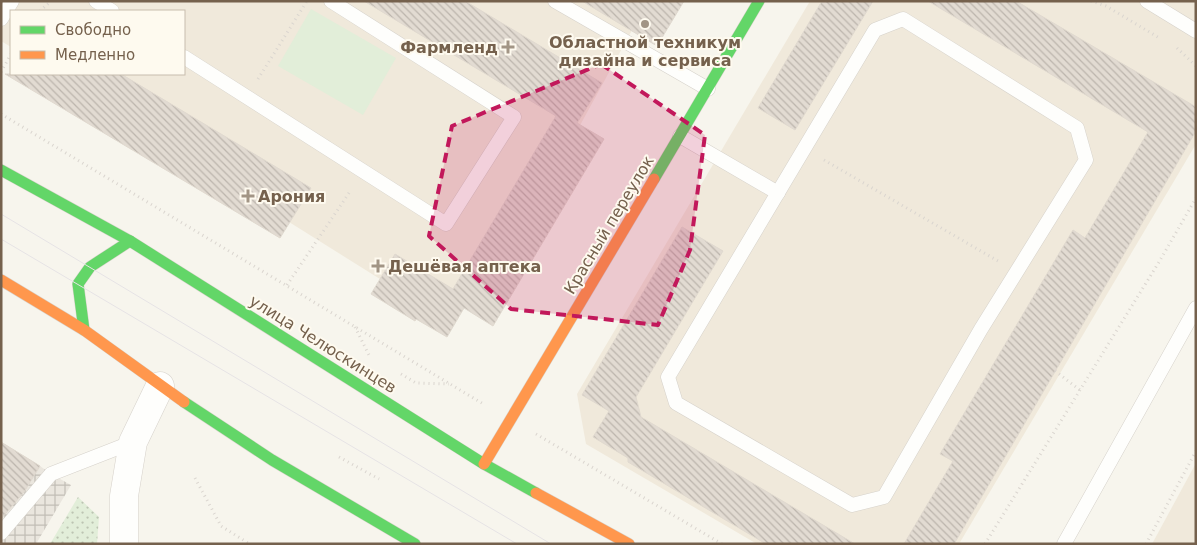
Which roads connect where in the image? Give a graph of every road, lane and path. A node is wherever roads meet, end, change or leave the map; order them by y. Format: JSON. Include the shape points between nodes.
{"nodes":[{"id":1,"x":12,"y":1,"type":"edge"},
{"id":2,"x":51,"y":1,"type":"edge"},
{"id":3,"x":96,"y":1,"type":"edge"},
{"id":4,"x":308,"y":1,"type":"edge"},
{"id":5,"x":331,"y":1,"type":"edge"},
{"id":6,"x":555,"y":1,"type":"edge"},
{"id":7,"x":760,"y":1,"type":"edge"},
{"id":8,"x":1091,"y":1,"type":"edge"},
{"id":9,"x":1147,"y":1,"type":"edge"},
{"id":10,"x":41,"y":10,"type":"edge"},
{"id":11,"x":110,"y":10,"type":"edge"},
{"id":12,"x":1,"y":19,"type":"edge"},
{"id":13,"x":1196,"y":31,"type":"edge"},
{"id":14,"x":1162,"y":39,"type":"dead end"},
{"id":15,"x":1170,"y":44,"type":"dead end"},
{"id":16,"x":10,"y":56,"type":"edge"},
{"id":17,"x":185,"y":58,"type":"edge"},
{"id":18,"x":1196,"y":66,"type":"edge"},
{"id":19,"x":1,"y":72,"type":"edge"},
{"id":20,"x":708,"y":89,"type":"junction"},
{"id":21,"x":247,"y":97,"type":"junction"},
{"id":22,"x":1,"y":114,"type":"edge"},
{"id":23,"x":680,"y":136,"type":"junction"},
{"id":24,"x":805,"y":149,"type":"junction"},
{"id":25,"x":1,"y":170,"type":"edge"},
{"id":26,"x":364,"y":171,"type":"junction"},
{"id":27,"x":778,"y":193,"type":"junction"},
{"id":28,"x":1196,"y":198,"type":"edge"},
{"id":29,"x":130,"y":241,"type":"junction"},
{"id":30,"x":1016,"y":271,"type":"junction"},
{"id":31,"x":1,"y":280,"type":"edge"},
{"id":32,"x":287,"y":285,"type":"junction"},
{"id":33,"x":1196,"y":308,"type":"edge"},
{"id":34,"x":355,"y":326,"type":"junction"},
{"id":35,"x":84,"y":330,"type":"junction"},
{"id":36,"x":369,"y":356,"type":"dead end"},
{"id":37,"x":1055,"y":371,"type":"dead end"},
{"id":38,"x":400,"y":374,"type":"dead end"},
{"id":39,"x":450,"y":384,"type":"junction"},
{"id":40,"x":160,"y":386,"type":"junction"},
{"id":41,"x":1080,"y":390,"type":"junction"},
{"id":42,"x":511,"y":420,"type":"junction"},
{"id":43,"x":133,"y":442,"type":"junction"},
{"id":44,"x":1196,"y":451,"type":"edge"},
{"id":45,"x":340,"y":457,"type":"dead end"},
{"id":46,"x":484,"y":464,"type":"junction"},
{"id":47,"x":194,"y":478,"type":"dead end"},
{"id":48,"x":379,"y":479,"type":"dead end"},
{"id":49,"x":1,"y":533,"type":"edge"},
{"id":50,"x":248,"y":543,"type":"edge"},
{"id":51,"x":124,"y":544,"type":"edge"},
{"id":52,"x":415,"y":544,"type":"edge"},
{"id":53,"x":629,"y":544,"type":"edge"},
{"id":54,"x":722,"y":544,"type":"edge"},
{"id":55,"x":985,"y":544,"type":"edge"},
{"id":56,"x":1064,"y":544,"type":"edge"},
{"id":57,"x":1146,"y":544,"type":"edge"}],
"edges":[{"from":1,"to":12,"type":"lane"},
{"from":2,"to":10,"type":"path"},
{"from":3,"to":11,"type":"lane"},
{"from":4,"to":21,"type":"path"},
{"from":5,"to":26,"type":"lane","via":[[514,117],[446,224]]},
{"from":6,"to":20,"type":"lane"},
{"from":7,"to":20,"type":"main road","name":"Красный переулок"},
{"from":8,"to":14,"type":"path","via":[[1106,6]]},
{"from":9,"to":13,"type":"lane"},
{"from":15,"to":18,"type":"path"},
{"from":16,"to":19,"type":"path"},
{"from":17,"to":21,"type":"lane"},
{"from":20,"to":23,"type":"main road","name":"Красный переулок"},
{"from":21,"to":26,"type":"lane"},
{"from":22,"to":32,"type":"path"},
{"from":23,"to":27,"type":"lane"},
{"from":23,"to":42,"type":"main road","name":"Красный переулок"},
{"from":24,"to":27,"type":"lane"},
{"from":24,"to":30,"type":"path"},
{"from":24,"to":30,"type":"lane","via":[[875,30],[903,19],[1077,128],[1086,160]]},
{"from":25,"to":29,"type":"main road","name":"улица Челюскинцев"},
{"from":26,"to":32,"type":"path"},
{"from":27,"to":30,"type":"lane","via":[[668,377],[676,403],[852,505],[884,497]]},
{"from":28,"to":41,"type":"path"},
{"from":29,"to":35,"type":"main road","via":[[90,267],[78,284]]},
{"from":29,"to":46,"type":"main road","name":"улица Челюскинцев"},
{"from":31,"to":35,"type":"main road"},
{"from":32,"to":34,"type":"path"},
{"from":33,"to":56,"type":"lane"},
{"from":34,"to":36,"type":"path"},
{"from":34,"to":39,"type":"path"},
{"from":35,"to":40,"type":"main road"},
{"from":37,"to":41,"type":"path"},
{"from":38,"to":39,"type":"path","via":[[416,383]]},
{"from":39,"to":42,"type":"path"},
{"from":40,"to":43,"type":"street"},
{"from":40,"to":52,"type":"main road","via":[[272,460]]},
{"from":41,"to":55,"type":"path"},
{"from":42,"to":46,"type":"main road","name":"Красный переулок"},
{"from":42,"to":54,"type":"path"},
{"from":43,"to":49,"type":"lane","via":[[51,474]]},
{"from":43,"to":51,"type":"street","via":[[124,496]]},
{"from":44,"to":57,"type":"path"},
{"from":45,"to":48,"type":"path"},
{"from":46,"to":53,"type":"main road","name":"улица Челюскинцев"},
{"from":47,"to":50,"type":"path","via":[[221,526]]}]}
